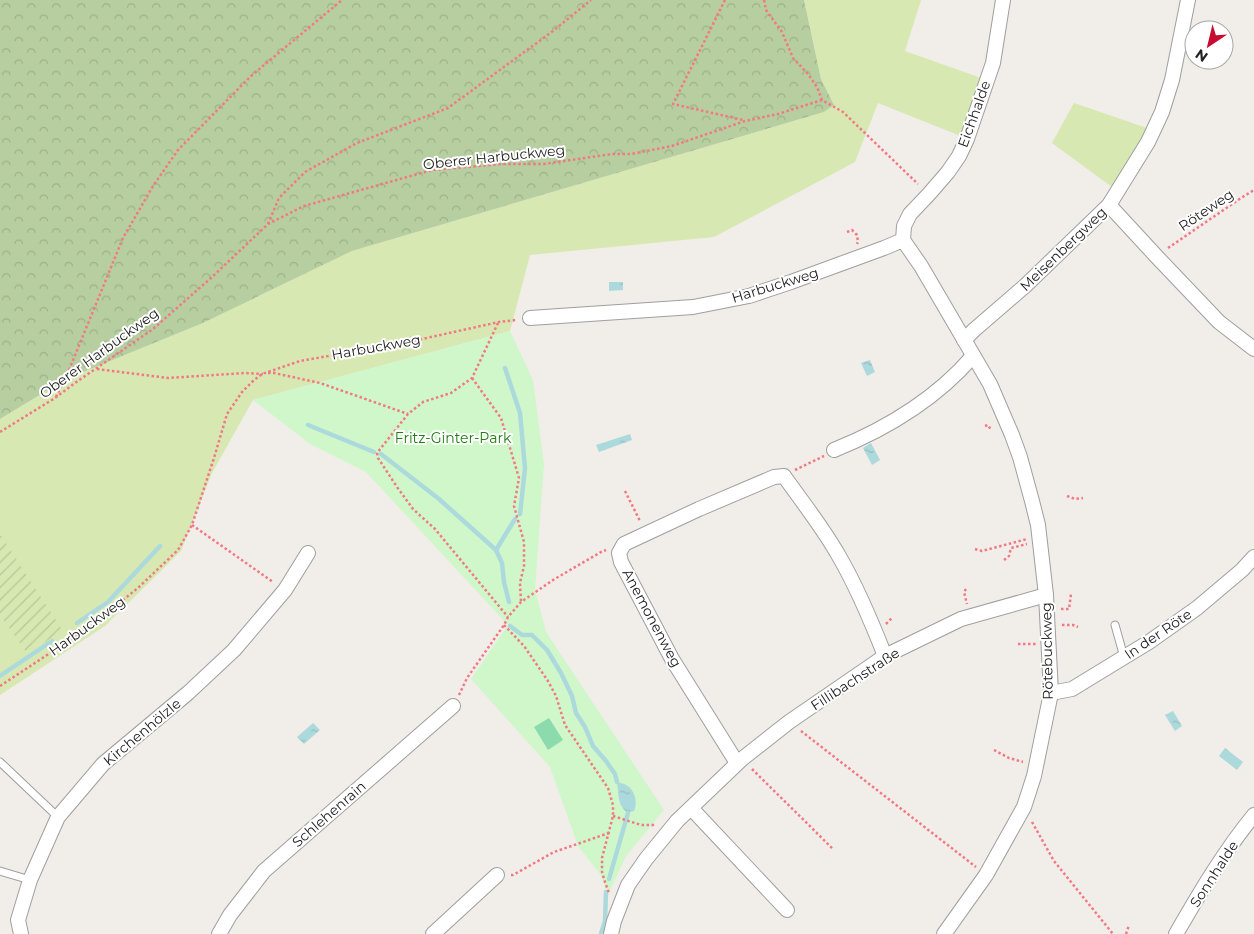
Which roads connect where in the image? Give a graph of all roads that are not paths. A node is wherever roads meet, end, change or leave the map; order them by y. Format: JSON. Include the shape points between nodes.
{"nodes":[{"id":1,"x":1003,"y":0,"type":"edge"},
{"id":2,"x":1188,"y":0,"type":"edge"},
{"id":3,"x":1109,"y":205,"type":"junction"},
{"id":4,"x":903,"y":240,"type":"junction"},
{"id":5,"x":530,"y":318,"type":"road end"},
{"id":6,"x":964,"y":340,"type":"junction"},
{"id":7,"x":1254,"y":349,"type":"edge"},
{"id":8,"x":973,"y":356,"type":"junction"},
{"id":9,"x":834,"y":450,"type":"road end"},
{"id":10,"x":308,"y":553,"type":"dead end"},
{"id":11,"x":1254,"y":558,"type":"edge"},
{"id":12,"x":1046,"y":595,"type":"junction"},
{"id":13,"x":1115,"y":625,"type":"dead end"},
{"id":14,"x":885,"y":656,"type":"junction"},
{"id":15,"x":1124,"y":658,"type":"junction"},
{"id":16,"x":1051,"y":693,"type":"junction"},
{"id":17,"x":453,"y":706,"type":"road end"},
{"id":18,"x":740,"y":761,"type":"junction"},
{"id":19,"x":0,"y":762,"type":"edge"},
{"id":20,"x":691,"y":808,"type":"junction"},
{"id":21,"x":1254,"y":815,"type":"edge"},
{"id":22,"x":58,"y":817,"type":"junction"},
{"id":23,"x":0,"y":871,"type":"edge"},
{"id":24,"x":497,"y":875,"type":"road end"},
{"id":25,"x":30,"y":880,"type":"junction"},
{"id":26,"x":786,"y":910,"type":"dead end"},
{"id":27,"x":22,"y":934,"type":"edge"},
{"id":28,"x":219,"y":934,"type":"edge"},
{"id":29,"x":433,"y":934,"type":"edge"},
{"id":30,"x":611,"y":934,"type":"edge"},
{"id":31,"x":944,"y":934,"type":"edge"},
{"id":32,"x":1176,"y":934,"type":"edge"}],
"edges":[{"from":1,"to":4,"type":"street","name":"Eichhalde","via":[[993,63],[967,139],[948,172],[910,214],[904,226]]},
{"from":2,"to":3,"type":"street","name":"Meisenbergweg","via":[[1172,80],[1162,112],[1148,142]]},
{"from":3,"to":6,"type":"street","name":"Meisenbergweg"},
{"from":3,"to":7,"type":"street","via":[[1219,322]]},
{"from":4,"to":5,"type":"street","name":"Harbuckweg","via":[[749,296],[693,307]]},
{"from":4,"to":6,"type":"street","name":"Rötebuckweg"},
{"from":6,"to":8,"type":"street","name":"Rötebuckweg"},
{"from":8,"to":9,"type":"street","via":[[908,412]]},
{"from":8,"to":12,"type":"street","name":"Rötebuckweg","via":[[990,384],[1014,441],[1040,539]]},
{"from":10,"to":22,"type":"street","name":"Kirchenhölzle","via":[[285,590],[234,650],[103,764]]},
{"from":11,"to":15,"type":"street","name":"In der Röte","via":[[1198,608]]},
{"from":12,"to":14,"type":"street","name":"Fillibachstraße","via":[[961,619]]},
{"from":12,"to":16,"type":"street","name":"Rötebuckweg"},
{"from":13,"to":15,"type":"lane"},
{"from":14,"to":18,"type":"street","name":"Fillibachstraße"},
{"from":14,"to":18,"type":"street","name":"Anemonenweg","via":[[868,612],[840,558],[784,476],[774,477],[624,544],[618,553],[621,562],[672,659]]},
{"from":15,"to":16,"type":"street","name":"In der Röte","via":[[1072,689]]},
{"from":16,"to":31,"type":"street","name":"Rötebuckweg","via":[[1034,776],[1024,807],[986,875]]},
{"from":17,"to":28,"type":"street","name":"Schlehenrain","via":[[264,872]]},
{"from":18,"to":20,"type":"street","name":"Fillibachstraße"},
{"from":19,"to":22,"type":"lane"},
{"from":20,"to":26,"type":"street"},
{"from":20,"to":30,"type":"street","name":"Fillibachstraße","via":[[663,837],[628,885]]},
{"from":21,"to":32,"type":"street","name":"Sonnhalde"},
{"from":22,"to":25,"type":"street","name":"Kirchenhölzle"},
{"from":23,"to":25,"type":"lane"},
{"from":24,"to":29,"type":"street"},
{"from":25,"to":27,"type":"street","name":"Kirchenhölzle","via":[[18,920]]}]}
